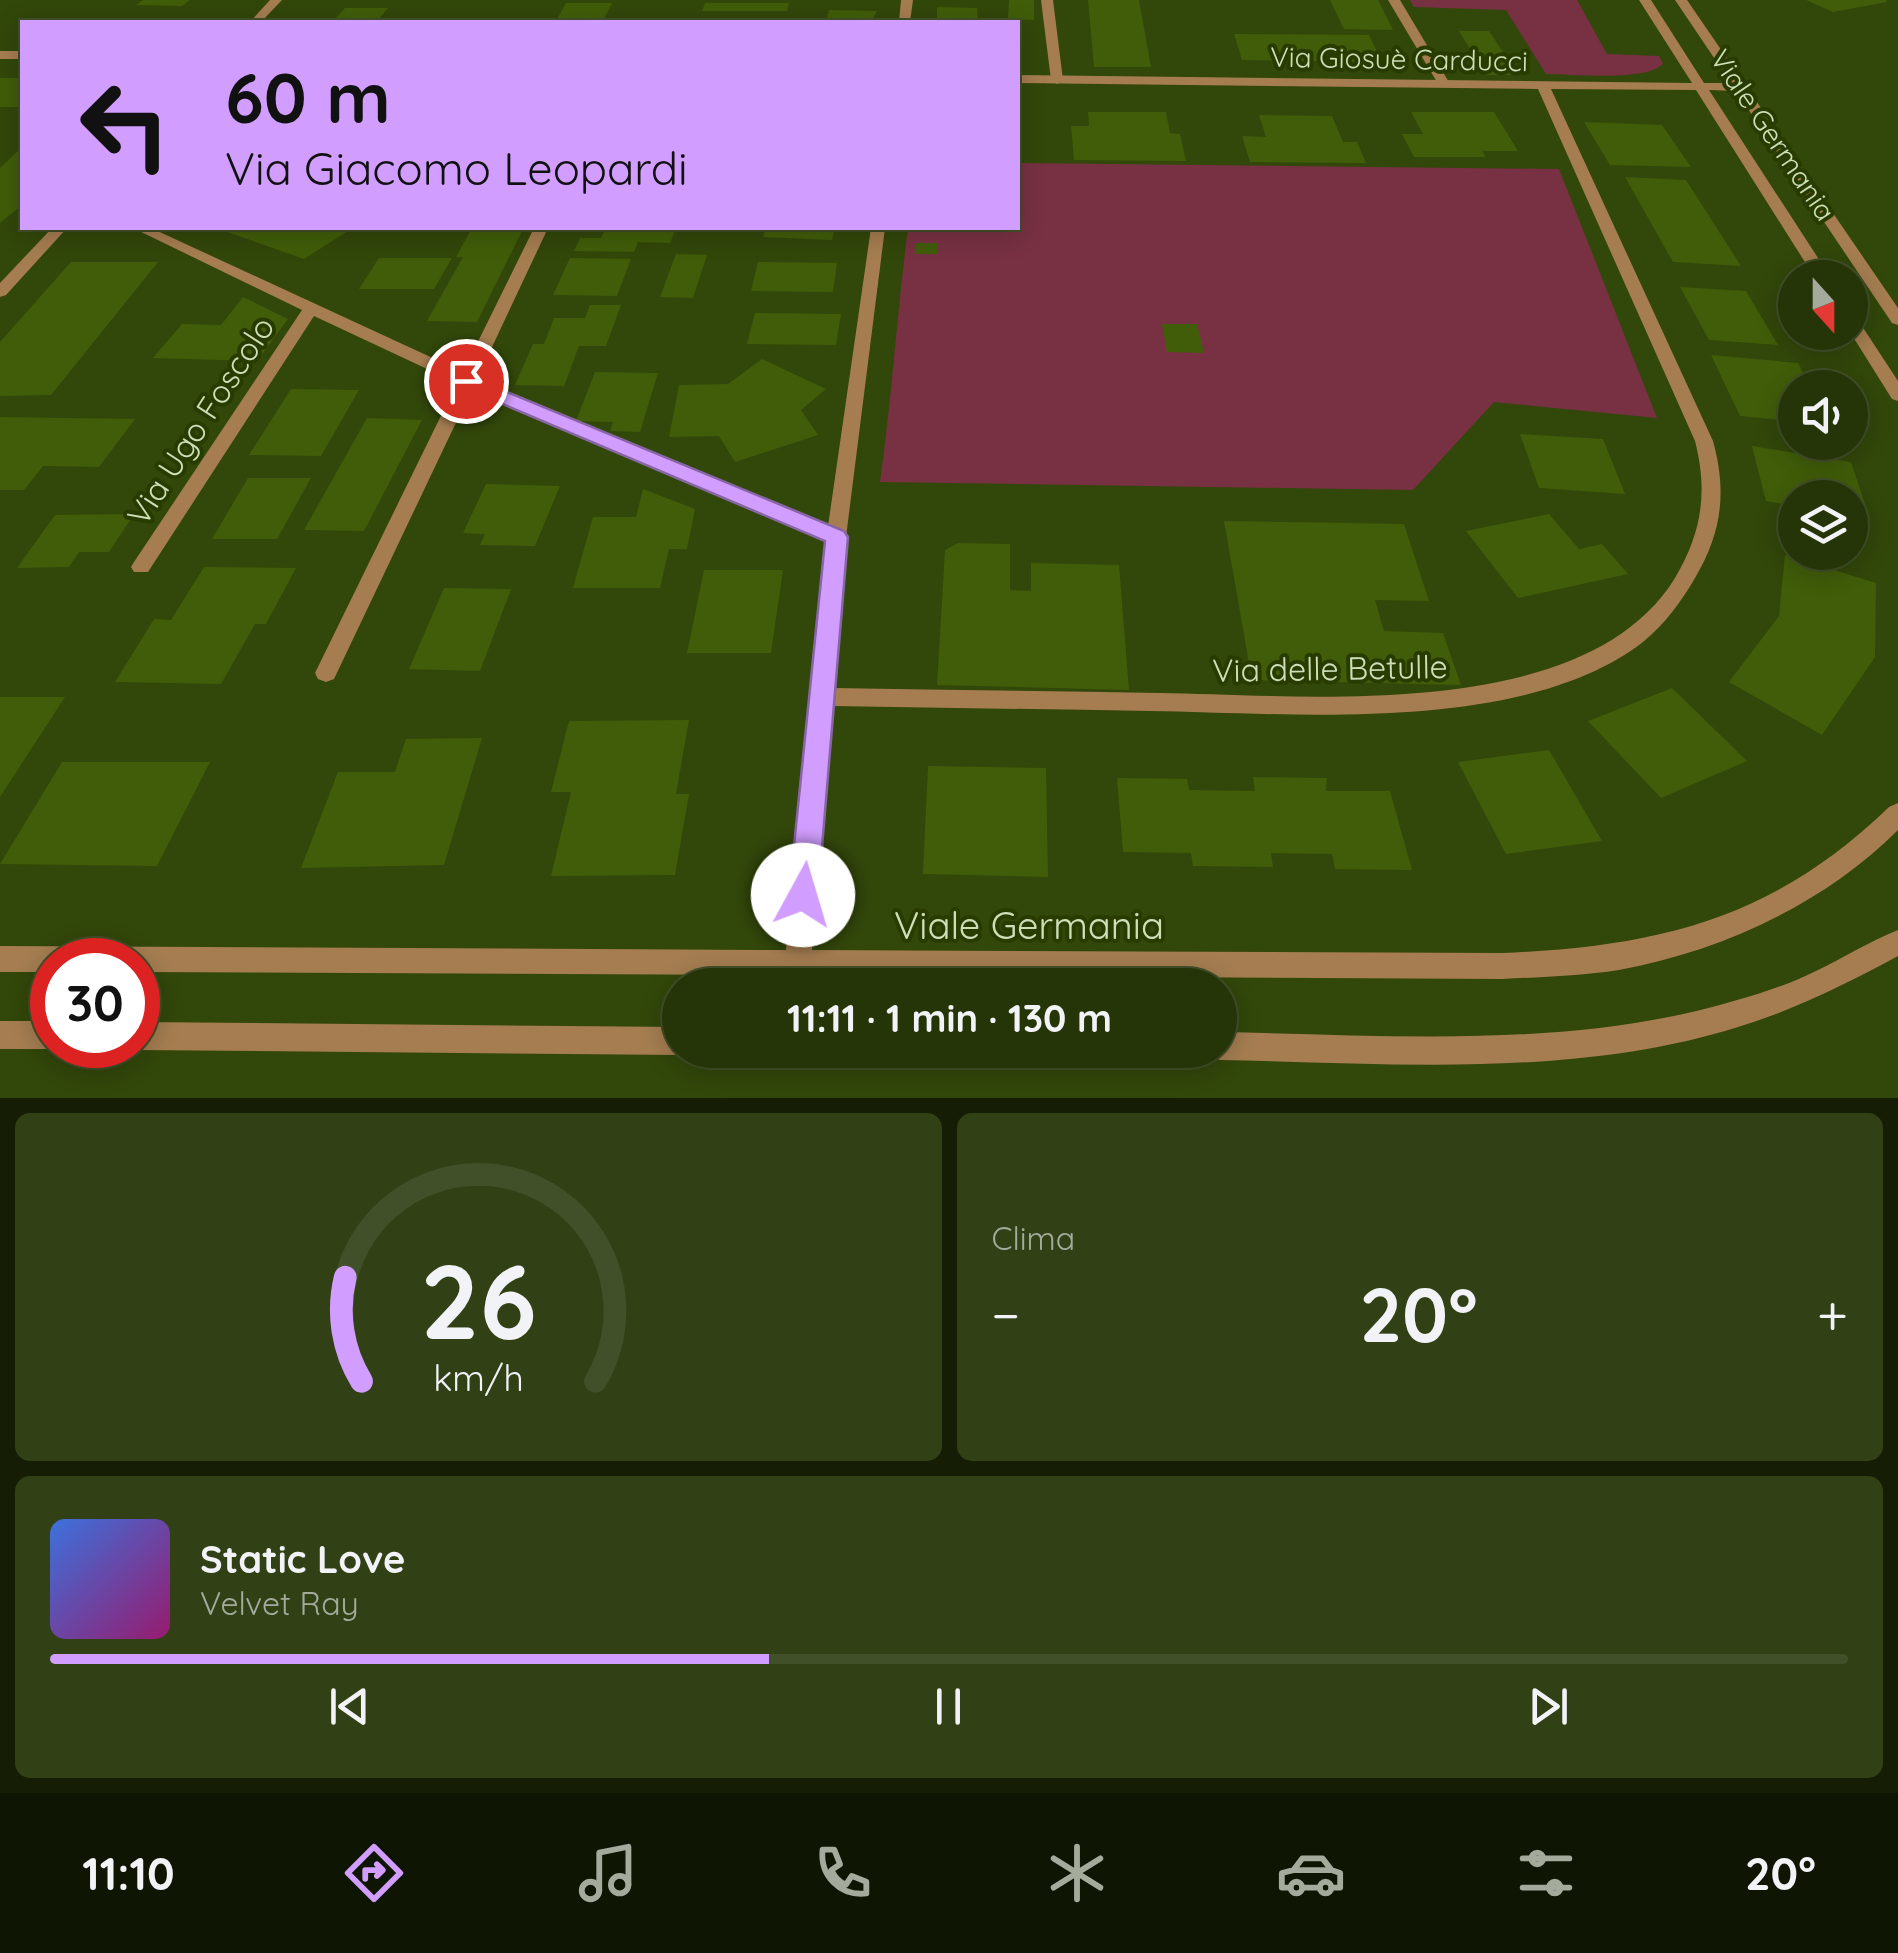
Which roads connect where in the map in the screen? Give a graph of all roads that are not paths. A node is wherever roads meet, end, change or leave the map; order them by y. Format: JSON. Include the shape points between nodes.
{"nodes":[{"id":1,"x":276,"y":0,"type":"edge"},
{"id":2,"x":1047,"y":0,"type":"edge"},
{"id":3,"x":1394,"y":0,"type":"edge"},
{"id":4,"x":1645,"y":0,"type":"edge"},
{"id":5,"x":1681,"y":0,"type":"edge"},
{"id":6,"x":257,"y":20,"type":"edge"},
{"id":7,"x":1020,"y":79,"type":"edge"},
{"id":8,"x":1057,"y":80,"type":"junction"},
{"id":9,"x":1444,"y":84,"type":"junction"},
{"id":10,"x":1543,"y":86,"type":"junction"},
{"id":11,"x":1700,"y":87,"type":"junction"},
{"id":12,"x":1740,"y":87,"type":"junction"},
{"id":13,"x":58,"y":230,"type":"edge"},
{"id":14,"x":144,"y":230,"type":"edge"},
{"id":15,"x":540,"y":230,"type":"edge"},
{"id":16,"x":878,"y":230,"type":"edge"},
{"id":17,"x":1811,"y":260,"type":"edge"},
{"id":18,"x":0,"y":292,"type":"edge"},
{"id":19,"x":311,"y":308,"type":"junction"},
{"id":20,"x":1898,"y":320,"type":"edge"},
{"id":21,"x":1868,"y":348,"type":"edge"},
{"id":22,"x":466,"y":381,"type":"junction"},
{"id":23,"x":1898,"y":395,"type":"edge"},
{"id":24,"x":836,"y":537,"type":"junction"},
{"id":25,"x":142,"y":567,"type":"dead end"},
{"id":26,"x":326,"y":673,"type":"dead end"},
{"id":27,"x":823,"y":697,"type":"junction"},
{"id":28,"x":1898,"y":814,"type":"edge"},
{"id":29,"x":1898,"y":942,"type":"edge"},
{"id":30,"x":0,"y":959,"type":"edge"},
{"id":31,"x":797,"y":968,"type":"edge"},
{"id":32,"x":1237,"y":969,"type":"edge"},
{"id":33,"x":662,"y":971,"type":"edge"},
{"id":34,"x":0,"y":1035,"type":"edge"},
{"id":35,"x":30,"y":1036,"type":"edge"},
{"id":36,"x":160,"y":1036,"type":"edge"},
{"id":37,"x":662,"y":1041,"type":"edge"},
{"id":38,"x":1237,"y":1046,"type":"edge"}],
"edges":[{"from":1,"to":6,"type":"street"},
{"from":2,"to":8,"type":"street"},
{"from":3,"to":9,"type":"street"},
{"from":4,"to":11,"type":"street","name":"Viale Germania"},
{"from":5,"to":12,"type":"street","name":"Viale Germania"},
{"from":7,"to":8,"type":"street","name":"Via Giosuè Carducci"},
{"from":8,"to":9,"type":"street","name":"Via Giosuè Carducci"},
{"from":9,"to":10,"type":"street","name":"Via Giosuè Carducci"},
{"from":10,"to":11,"type":"street","name":"Via Giosuè Carducci"},
{"from":10,"to":27,"type":"street","name":"Via delle Betulle","via":[[1714,476],[1710,526],[1692,568],[1647,625],[1566,671],[1425,701]]},
{"from":11,"to":12,"type":"street","name":"Via Giosuè Carducci"},
{"from":11,"to":17,"type":"street","name":"Viale Germania"},
{"from":12,"to":20,"type":"street","name":"Viale Germania"},
{"from":13,"to":18,"type":"street"},
{"from":14,"to":19,"type":"street"},
{"from":15,"to":22,"type":"street"},
{"from":16,"to":24,"type":"street"},
{"from":19,"to":22,"type":"street"},
{"from":19,"to":25,"type":"street","name":"Via Ugo Foscolo"},
{"from":21,"to":23,"type":"street"},
{"from":22,"to":24,"type":"street"},
{"from":22,"to":26,"type":"street"},
{"from":24,"to":27,"type":"street"},
{"from":27,"to":31,"type":"street"},
{"from":28,"to":32,"type":"street","name":"Viale Germania","via":[[1841,865],[1785,898],[1704,933],[1606,958]]},
{"from":29,"to":38,"type":"street","via":[[1797,994],[1644,1037],[1554,1046]]},
{"from":30,"to":33,"type":"street","name":"Viale Germania"},
{"from":34,"to":35,"type":"street"},
{"from":36,"to":37,"type":"street"}]}
